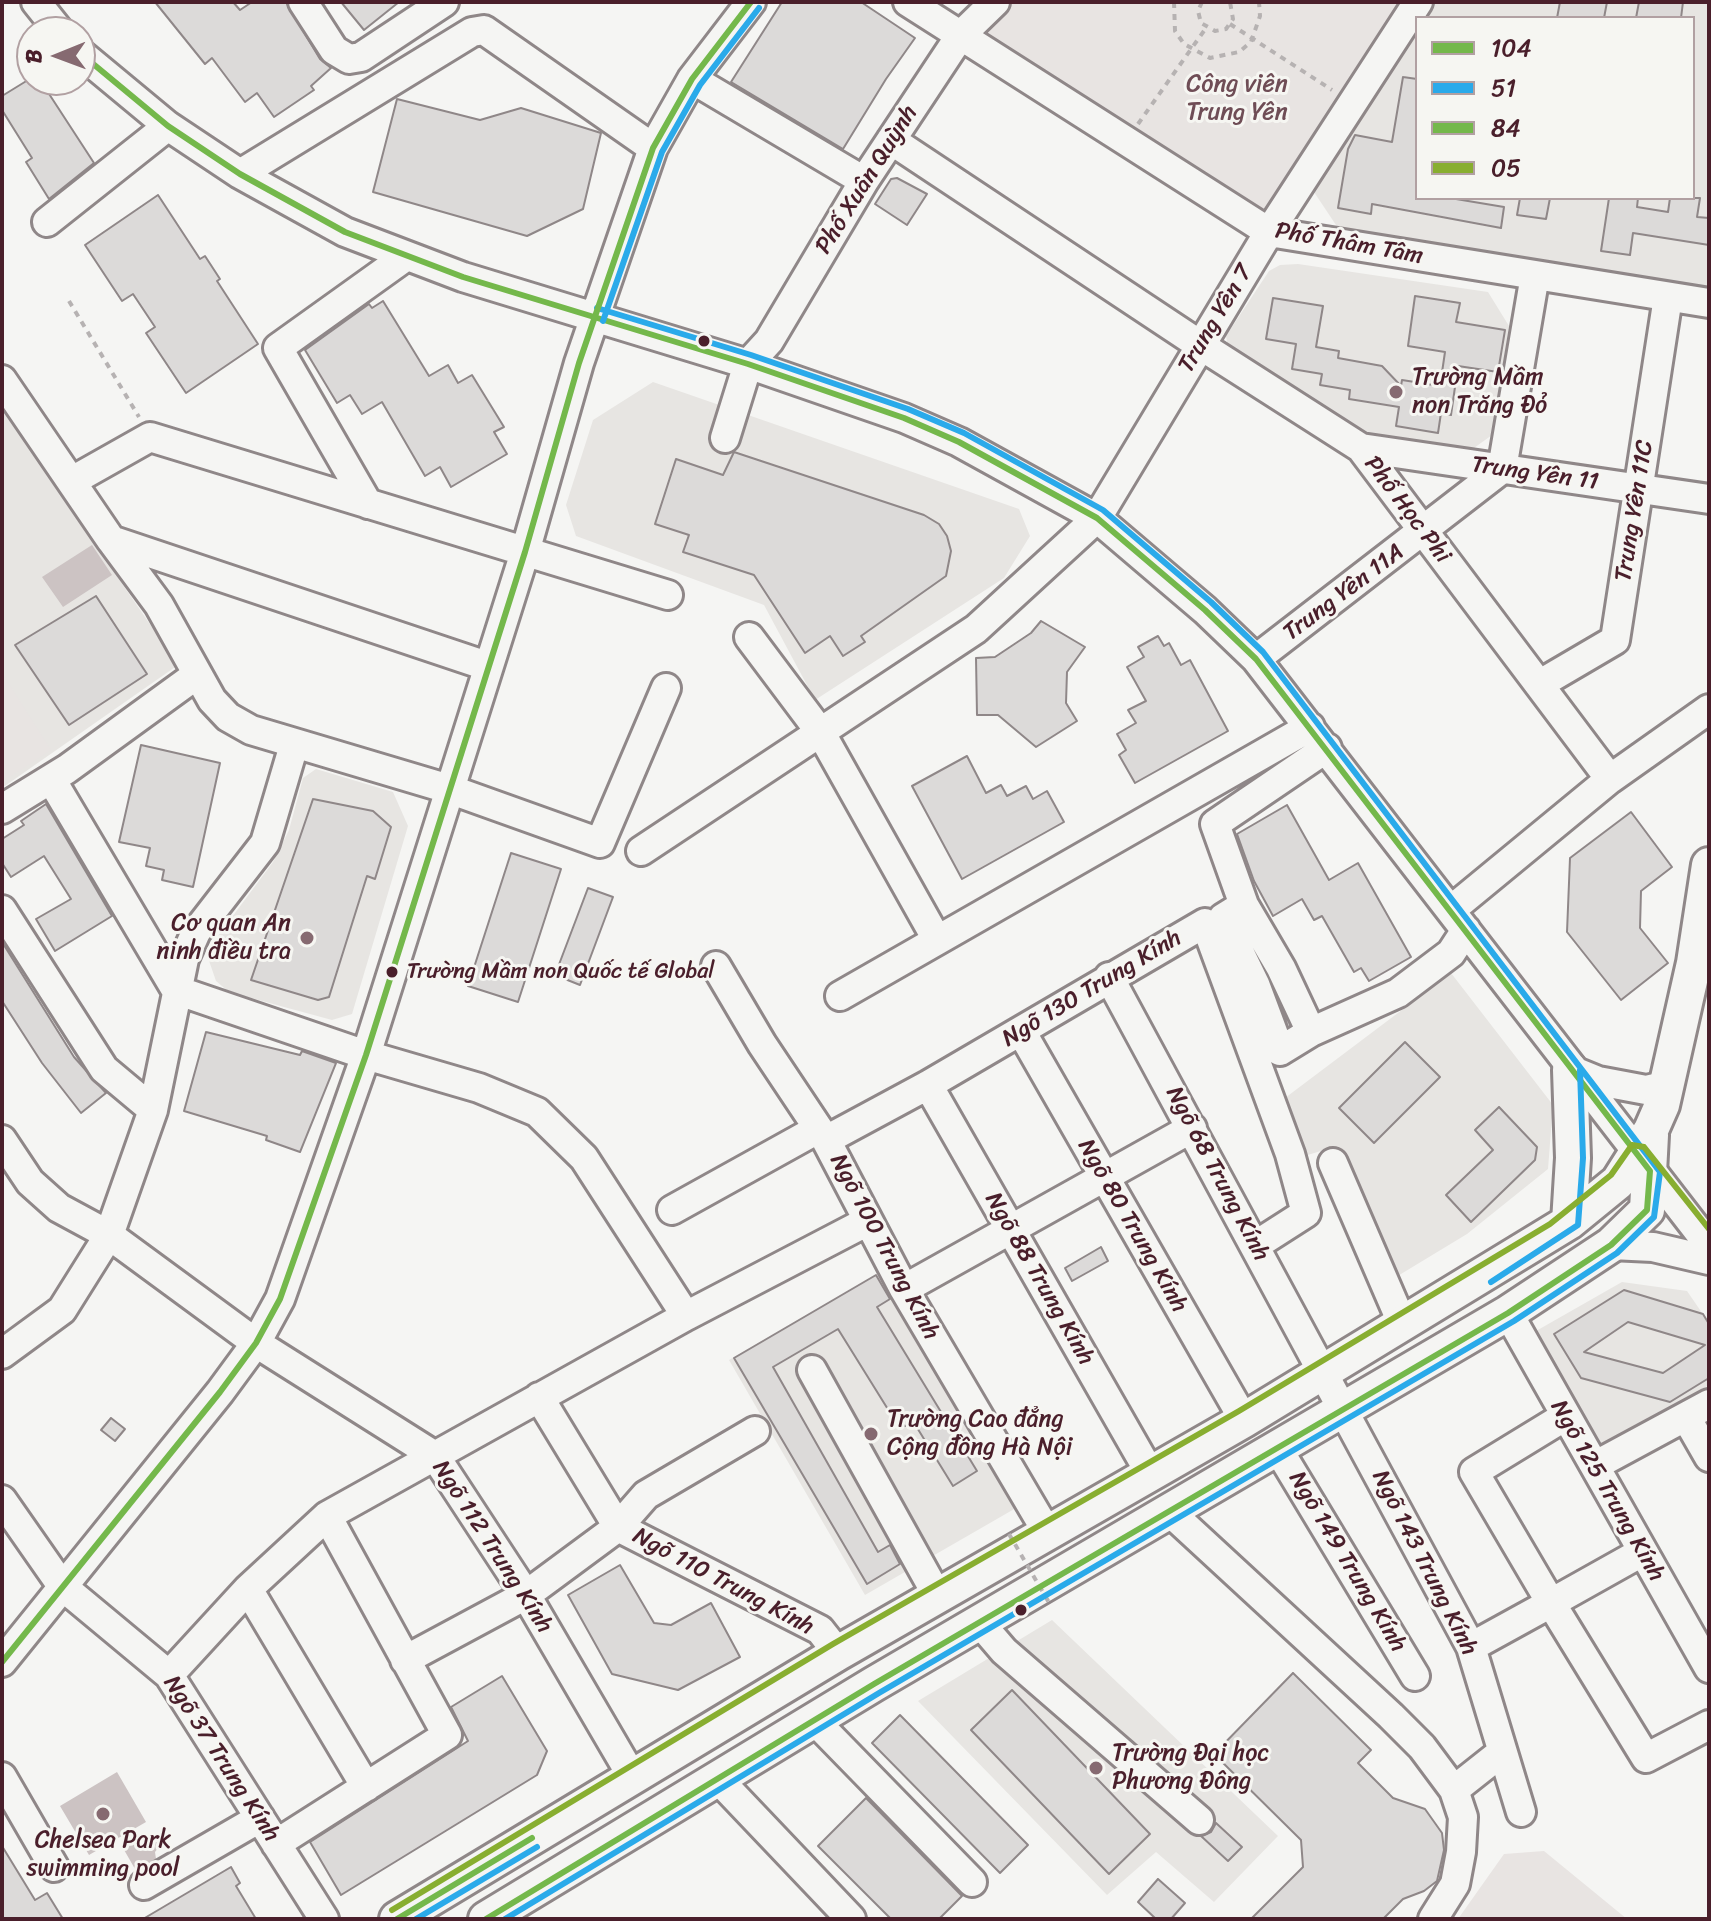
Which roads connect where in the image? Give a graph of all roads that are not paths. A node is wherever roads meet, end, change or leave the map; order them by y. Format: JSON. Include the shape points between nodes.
{"nodes":[{"id":1,"x":303,"y":2,"type":"edge"},
{"id":2,"x":444,"y":2,"type":"edge"},
{"id":3,"x":751,"y":2,"type":"edge"},
{"id":4,"x":908,"y":2,"type":"edge"},
{"id":5,"x":995,"y":2,"type":"edge"},
{"id":6,"x":1418,"y":2,"type":"edge"},
{"id":7,"x":960,"y":36,"type":"junction"},
{"id":8,"x":96,"y":66,"type":"edge"},
{"id":9,"x":692,"y":79,"type":"junction"},
{"id":10,"x":168,"y":126,"type":"junction"},
{"id":11,"x":891,"y":140,"type":"junction"},
{"id":12,"x":653,"y":148,"type":"junction"},
{"id":13,"x":240,"y":174,"type":"junction"},
{"id":14,"x":864,"y":181,"type":"junction"},
{"id":15,"x":47,"y":222,"type":"dead end"},
{"id":16,"x":1269,"y":232,"type":"junction"},
{"id":17,"x":405,"y":257,"type":"junction"},
{"id":18,"x":1535,"y":275,"type":"junction"},
{"id":19,"x":1668,"y":297,"type":"junction"},
{"id":20,"x":1709,"y":303,"type":"edge"},
{"id":21,"x":594,"y":318,"type":"junction"},
{"id":22,"x":1200,"y":345,"type":"junction"},
{"id":23,"x":748,"y":364,"type":"junction"},
{"id":24,"x":2,"y":380,"type":"edge"},
{"id":25,"x":725,"y":438,"type":"dead end"},
{"id":26,"x":1361,"y":448,"type":"junction"},
{"id":27,"x":1502,"y":469,"type":"junction"},
{"id":28,"x":72,"y":481,"type":"junction"},
{"id":29,"x":1638,"y":489,"type":"junction"},
{"id":30,"x":1709,"y":499,"type":"edge"},
{"id":31,"x":368,"y":504,"type":"junction"},
{"id":32,"x":1097,"y":518,"type":"junction"},
{"id":33,"x":1423,"y":533,"type":"junction"},
{"id":34,"x":111,"y":540,"type":"junction"},
{"id":35,"x":525,"y":552,"type":"junction"},
{"id":36,"x":191,"y":568,"type":"junction"},
{"id":37,"x":668,"y":595,"type":"dead end"},
{"id":38,"x":159,"y":605,"type":"junction"},
{"id":39,"x":749,"y":637,"type":"dead end"},
{"id":40,"x":1256,"y":659,"type":"junction"},
{"id":41,"x":487,"y":666,"type":"junction"},
{"id":42,"x":195,"y":676,"type":"junction"},
{"id":43,"x":1540,"y":684,"type":"junction"},
{"id":44,"x":666,"y":688,"type":"dead end"},
{"id":45,"x":1709,"y":709,"type":"edge"},
{"id":46,"x":821,"y":733,"type":"junction"},
{"id":47,"x":1319,"y":738,"type":"junction"},
{"id":48,"x":294,"y":745,"type":"junction"},
{"id":49,"x":51,"y":779,"type":"junction"},
{"id":50,"x":1610,"y":779,"type":"junction"},
{"id":51,"x":449,"y":789,"type":"junction"},
{"id":52,"x":2,"y":809,"type":"edge"},
{"id":53,"x":641,"y":851,"type":"dead end"},
{"id":54,"x":1708,"y":877,"type":"edge"},
{"id":55,"x":2,"y":910,"type":"edge"},
{"id":56,"x":1224,"y":915,"type":"junction"},
{"id":57,"x":1458,"y":920,"type":"junction"},
{"id":58,"x":936,"y":938,"type":"junction"},
{"id":59,"x":716,"y":966,"type":"dead end"},
{"id":60,"x":1281,"y":968,"type":"junction"},
{"id":61,"x":1109,"y":977,"type":"junction"},
{"id":62,"x":1255,"y":984,"type":"junction"},
{"id":63,"x":176,"y":990,"type":"junction"},
{"id":64,"x":840,"y":996,"type":"dead end"},
{"id":65,"x":1021,"y":1031,"type":"junction"},
{"id":66,"x":1311,"y":1032,"type":"junction"},
{"id":67,"x":366,"y":1055,"type":"junction"},
{"id":68,"x":1570,"y":1070,"type":"junction"},
{"id":69,"x":928,"y":1085,"type":"junction"},
{"id":70,"x":1669,"y":1085,"type":"junction"},
{"id":71,"x":153,"y":1110,"type":"junction"},
{"id":72,"x":1192,"y":1128,"type":"junction"},
{"id":73,"x":822,"y":1134,"type":"junction"},
{"id":74,"x":2,"y":1140,"type":"edge"},
{"id":75,"x":1646,"y":1152,"type":"junction"},
{"id":76,"x":1333,"y":1163,"type":"dead end"},
{"id":77,"x":1103,"y":1176,"type":"junction"},
{"id":78,"x":672,"y":1210,"type":"dead end"},
{"id":79,"x":868,"y":1221,"type":"junction"},
{"id":80,"x":1569,"y":1222,"type":"junction"},
{"id":81,"x":1010,"y":1229,"type":"junction"},
{"id":82,"x":109,"y":1235,"type":"junction"},
{"id":83,"x":1256,"y":1245,"type":"junction"},
{"id":84,"x":1611,"y":1245,"type":"junction"},
{"id":85,"x":1709,"y":1245,"type":"edge"},
{"id":86,"x":1709,"y":1260,"type":"edge"},
{"id":87,"x":904,"y":1289,"type":"junction"},
{"id":88,"x":1508,"y":1313,"type":"junction"},
{"id":89,"x":686,"y":1316,"type":"junction"},
{"id":90,"x":1402,"y":1323,"type":"junction"},
{"id":91,"x":256,"y":1343,"type":"junction"},
{"id":92,"x":2,"y":1354,"type":"edge"},
{"id":93,"x":812,"y":1370,"type":"dead end"},
{"id":94,"x":1322,"y":1372,"type":"junction"},
{"id":95,"x":539,"y":1397,"type":"junction"},
{"id":96,"x":1345,"y":1410,"type":"junction"},
{"id":97,"x":1698,"y":1410,"type":"edge"},
{"id":98,"x":1564,"y":1417,"type":"junction"},
{"id":99,"x":1244,"y":1420,"type":"junction"},
{"id":100,"x":755,"y":1431,"type":"dead end"},
{"id":101,"x":1278,"y":1449,"type":"junction"},
{"id":102,"x":435,"y":1456,"type":"junction"},
{"id":103,"x":1709,"y":1457,"type":"edge"},
{"id":104,"x":1596,"y":1465,"type":"junction"},
{"id":105,"x":1150,"y":1473,"type":"junction"},
{"id":106,"x":2,"y":1500,"type":"edge"},
{"id":107,"x":1171,"y":1513,"type":"junction"},
{"id":108,"x":327,"y":1516,"type":"junction"},
{"id":109,"x":618,"y":1527,"type":"junction"},
{"id":110,"x":1047,"y":1532,"type":"junction"},
{"id":111,"x":1642,"y":1552,"type":"junction"},
{"id":112,"x":62,"y":1586,"type":"junction"},
{"id":113,"x":248,"y":1589,"type":"junction"},
{"id":114,"x":526,"y":1595,"type":"junction"},
{"id":115,"x":937,"y":1595,"type":"junction"},
{"id":116,"x":1551,"y":1603,"type":"junction"},
{"id":117,"x":980,"y":1623,"type":"junction"},
{"id":118,"x":1471,"y":1647,"type":"junction"},
{"id":119,"x":838,"y":1653,"type":"junction"},
{"id":120,"x":1705,"y":1653,"type":"edge"},
{"id":121,"x":405,"y":1660,"type":"junction"},
{"id":122,"x":2,"y":1662,"type":"edge"},
{"id":123,"x":169,"y":1675,"type":"junction"},
{"id":124,"x":1415,"y":1676,"type":"dead end"},
{"id":125,"x":814,"y":1720,"type":"junction"},
{"id":126,"x":1709,"y":1725,"type":"edge"},
{"id":127,"x":1502,"y":1752,"type":"junction"},
{"id":128,"x":2,"y":1777,"type":"edge"},
{"id":129,"x":633,"y":1778,"type":"junction"},
{"id":130,"x":717,"y":1778,"type":"junction"},
{"id":131,"x":366,"y":1787,"type":"junction"},
{"id":132,"x":1454,"y":1790,"type":"junction"},
{"id":133,"x":1521,"y":1812,"type":"dead end"},
{"id":134,"x":260,"y":1818,"type":"junction"},
{"id":135,"x":1199,"y":1820,"type":"dead end"},
{"id":136,"x":276,"y":1844,"type":"junction"},
{"id":137,"x":54,"y":1867,"type":"dead end"},
{"id":138,"x":972,"y":1882,"type":"dead end"},
{"id":139,"x":144,"y":1885,"type":"dead end"},
{"id":140,"x":489,"y":1918,"type":"edge"},
{"id":141,"x":324,"y":1919,"type":"edge"},
{"id":142,"x":397,"y":1919,"type":"edge"},
{"id":143,"x":851,"y":1919,"type":"edge"},
{"id":144,"x":1433,"y":1919,"type":"edge"}],
"edges":[{"from":1,"to":2,"type":"street","via":[[334,50],[349,59],[361,57]]},
{"from":3,"to":9,"type":"street"},
{"from":4,"to":7,"type":"street","name":"Phố Thâm Tâm"},
{"from":5,"to":7,"type":"street","name":"Phố Xuân Quỳnh"},
{"from":6,"to":16,"type":"street","name":"Trung Yên 7"},
{"from":7,"to":11,"type":"street","name":"Phố Xuân Quỳnh"},
{"from":7,"to":16,"type":"street","name":"Phố Thâm Tâm"},
{"from":8,"to":10,"type":"street"},
{"from":9,"to":12,"type":"street"},
{"from":9,"to":14,"type":"street"},
{"from":10,"to":13,"type":"street"},
{"from":10,"to":15,"type":"street"},
{"from":11,"to":14,"type":"street","name":"Phố Xuân Quỳnh"},
{"from":11,"to":22,"type":"street","name":"Phố Học Phi"},
{"from":12,"to":13,"type":"street","via":[[484,30],[472,32]]},
{"from":12,"to":21,"type":"street"},
{"from":13,"to":17,"type":"street","via":[[345,232]]},
{"from":14,"to":23,"type":"street","name":"Phố Xuân Quỳnh","via":[[769,341]]},
{"from":16,"to":18,"type":"street","name":"Phố Thâm Tâm"},
{"from":16,"to":22,"type":"street","name":"Trung Yên 7"},
{"from":17,"to":21,"type":"street"},
{"from":17,"to":31,"type":"street","via":[[278,348]]},
{"from":18,"to":19,"type":"street","name":"Phố Thâm Tâm"},
{"from":18,"to":27,"type":"street"},
{"from":19,"to":20,"type":"street","name":"Phố Thâm Tâm"},
{"from":19,"to":29,"type":"street","name":"Trung Yên 11C"},
{"from":21,"to":23,"type":"street"},
{"from":21,"to":35,"type":"street"},
{"from":22,"to":26,"type":"street","name":"Phố Học Phi"},
{"from":22,"to":32,"type":"street","name":"Trung Yên 7"},
{"from":23,"to":25,"type":"street"},
{"from":23,"to":32,"type":"street","via":[[945,436]]},
{"from":24,"to":28,"type":"street"},
{"from":26,"to":27,"type":"street","name":"Trung Yên 11"},
{"from":26,"to":33,"type":"street","name":"Phố Học Phi"},
{"from":27,"to":29,"type":"street","name":"Trung Yên 11"},
{"from":27,"to":33,"type":"street","name":"Trung Yên 11A"},
{"from":28,"to":31,"type":"street","via":[[150,437]]},
{"from":28,"to":34,"type":"street"},
{"from":29,"to":30,"type":"street","name":"Trung Yên 11"},
{"from":29,"to":43,"type":"street","name":"Trung Yên 11C","via":[[1615,640]]},
{"from":31,"to":35,"type":"street"},
{"from":32,"to":40,"type":"street"},
{"from":32,"to":46,"type":"street","name":"Trung Yên 7","via":[[976,629]]},
{"from":33,"to":40,"type":"street","name":"Trung Yên 11A"},
{"from":33,"to":43,"type":"street","name":"Phố Học Phi"},
{"from":34,"to":36,"type":"street"},
{"from":34,"to":38,"type":"street"},
{"from":35,"to":37,"type":"street"},
{"from":35,"to":41,"type":"street"},
{"from":36,"to":38,"type":"street"},
{"from":36,"to":41,"type":"street"},
{"from":38,"to":42,"type":"street"},
{"from":39,"to":46,"type":"street"},
{"from":40,"to":47,"type":"street"},
{"from":41,"to":51,"type":"street"},
{"from":42,"to":48,"type":"street","via":[[228,717]]},
{"from":42,"to":49,"type":"street"},
{"from":43,"to":50,"type":"street","name":"Phố Học Phi"},
{"from":44,"to":51,"type":"street","via":[[600,843]]},
{"from":45,"to":50,"type":"street"},
{"from":46,"to":53,"type":"street","name":"Trung Yên 7"},
{"from":46,"to":58,"type":"street"},
{"from":47,"to":56,"type":"street","via":[[1215,824]]},
{"from":47,"to":57,"type":"street"},
{"from":47,"to":58,"type":"street"},
{"from":48,"to":51,"type":"street"},
{"from":48,"to":63,"type":"street","via":[[265,843],[196,932]]},
{"from":49,"to":52,"type":"street"},
{"from":49,"to":63,"type":"street"},
{"from":50,"to":57,"type":"street"},
{"from":51,"to":67,"type":"street"},
{"from":54,"to":70,"type":"main road"},
{"from":55,"to":71,"type":"street","via":[[104,1069]]},
{"from":56,"to":60,"type":"street"},
{"from":56,"to":61,"type":"street","name":"Ngõ 130 Trung Kính"},
{"from":56,"to":62,"type":"street"},
{"from":56,"to":83,"type":"street","name":"Ngõ 130 Trung Kính","via":[[1306,1213]]},
{"from":57,"to":66,"type":"street","via":[[1451,953],[1398,993]]},
{"from":57,"to":68,"type":"street"},
{"from":58,"to":64,"type":"street"},
{"from":59,"to":73,"type":"street","name":"Ngõ 100 Trung Kính"},
{"from":60,"to":62,"type":"street"},
{"from":60,"to":66,"type":"street"},
{"from":61,"to":65,"type":"street","name":"Ngõ 130 Trung Kính"},
{"from":61,"to":72,"type":"street","name":"Ngõ 68 Trung Kính"},
{"from":62,"to":66,"type":"street","via":[[1280,1051]]},
{"from":63,"to":67,"type":"street"},
{"from":63,"to":71,"type":"street"},
{"from":65,"to":69,"type":"street","name":"Ngõ 130 Trung Kính"},
{"from":65,"to":77,"type":"street","name":"Ngõ 80 Trung Kính"},
{"from":67,"to":89,"type":"street","via":[[479,1088],[537,1112],[584,1158]]},
{"from":67,"to":91,"type":"street","via":[[280,1299]]},
{"from":68,"to":70,"type":"street","via":[[1646,1090]]},
{"from":68,"to":75,"type":"street"},
{"from":68,"to":80,"type":"main road"},
{"from":69,"to":73,"type":"street","name":"Ngõ 130 Trung Kính"},
{"from":69,"to":81,"type":"street","name":"Ngõ 88 Trung Kính"},
{"from":70,"to":75,"type":"main road"},
{"from":71,"to":82,"type":"street"},
{"from":72,"to":77,"type":"street"},
{"from":72,"to":83,"type":"street","name":"Ngõ 68 Trung Kính"},
{"from":73,"to":78,"type":"street","name":"Ngõ 130 Trung Kính"},
{"from":73,"to":79,"type":"street","name":"Ngõ 100 Trung Kính"},
{"from":74,"to":82,"type":"street","name":"Ngõ 112 Trung Kính","via":[[30,1182],[59,1208]]},
{"from":75,"to":80,"type":"main road"},
{"from":75,"to":84,"type":"main road","via":[[1647,1210]]},
{"from":75,"to":85,"type":"street"},
{"from":76,"to":90,"type":"street"},
{"from":77,"to":81,"type":"street"},
{"from":77,"to":99,"type":"street","name":"Ngõ 80 Trung Kính"},
{"from":79,"to":87,"type":"street","name":"Ngõ 100 Trung Kính"},
{"from":79,"to":89,"type":"street"},
{"from":80,"to":90,"type":"main road"},
{"from":81,"to":87,"type":"street"},
{"from":81,"to":105,"type":"street","name":"Ngõ 88 Trung Kính"},
{"from":82,"to":91,"type":"street","name":"Ngõ 112 Trung Kính"},
{"from":82,"to":92,"type":"street","via":[[62,1310]]},
{"from":83,"to":94,"type":"street","name":"Ngõ 68 Trung Kính"},
{"from":84,"to":86,"type":"street","via":[[1653,1247]]},
{"from":84,"to":88,"type":"main road"},
{"from":87,"to":110,"type":"street","name":"Ngõ 100 Trung Kính"},
{"from":88,"to":96,"type":"main road"},
{"from":88,"to":98,"type":"street","name":"Ngõ 125 Trung Kính"},
{"from":89,"to":95,"type":"street"},
{"from":90,"to":94,"type":"main road"},
{"from":91,"to":102,"type":"street","name":"Ngõ 112 Trung Kính"},
{"from":91,"to":112,"type":"street"},
{"from":93,"to":115,"type":"street"},
{"from":94,"to":96,"type":"street","name":"Ngõ 68 Trung Kính"},
{"from":94,"to":99,"type":"main road"},
{"from":95,"to":102,"type":"street"},
{"from":95,"to":109,"type":"street"},
{"from":96,"to":101,"type":"main road"},
{"from":96,"to":118,"type":"street","name":"Ngõ 143 Trung Kính"},
{"from":97,"to":103,"type":"street"},
{"from":97,"to":104,"type":"street"},
{"from":98,"to":104,"type":"street","name":"Ngõ 125 Trung Kính"},
{"from":98,"to":116,"type":"street","via":[[1474,1472]]},
{"from":99,"to":105,"type":"main road"},
{"from":100,"to":109,"type":"street","via":[[646,1495]]},
{"from":101,"to":107,"type":"main road"},
{"from":101,"to":124,"type":"street","name":"Ngõ 149 Trung Kính"},
{"from":102,"to":108,"type":"street"},
{"from":102,"to":114,"type":"street","name":"Ngõ 112 Trung Kính"},
{"from":104,"to":111,"type":"street","name":"Ngõ 125 Trung Kính"},
{"from":105,"to":110,"type":"main road"},
{"from":106,"to":112,"type":"street","name":"Ngõ 37 Trung Kính"},
{"from":107,"to":117,"type":"main road"},
{"from":107,"to":132,"type":"street","via":[[1391,1716]]},
{"from":108,"to":113,"type":"street"},
{"from":108,"to":121,"type":"street"},
{"from":109,"to":114,"type":"street","name":"Ngõ 110 Trung Kính"},
{"from":109,"to":119,"type":"street","name":"Ngõ 110 Trung Kính","via":[[820,1630]]},
{"from":110,"to":115,"type":"main road"},
{"from":111,"to":116,"type":"street"},
{"from":111,"to":120,"type":"street","name":"Ngõ 125 Trung Kính"},
{"from":112,"to":122,"type":"street"},
{"from":112,"to":123,"type":"street","name":"Ngõ 37 Trung Kính"},
{"from":113,"to":123,"type":"street"},
{"from":113,"to":131,"type":"street"},
{"from":114,"to":121,"type":"street","name":"Ngõ 110 Trung Kính"},
{"from":114,"to":129,"type":"street","name":"Ngõ 112 Trung Kính"},
{"from":115,"to":119,"type":"main road"},
{"from":116,"to":118,"type":"street"},
{"from":116,"to":126,"type":"street","via":[[1646,1758]]},
{"from":117,"to":125,"type":"main road"},
{"from":117,"to":135,"type":"street","via":[[1004,1651]]},
{"from":118,"to":127,"type":"street","name":"Ngõ 143 Trung Kính"},
{"from":119,"to":129,"type":"main road"},
{"from":121,"to":131,"type":"street","via":[[447,1735]]},
{"from":123,"to":134,"type":"street","name":"Ngõ 37 Trung Kính"},
{"from":125,"to":130,"type":"main road"},
{"from":125,"to":138,"type":"street"},
{"from":127,"to":132,"type":"street"},
{"from":127,"to":133,"type":"street","name":"Ngõ 143 Trung Kính"},
{"from":128,"to":137,"type":"street"},
{"from":129,"to":142,"type":"main road"},
{"from":130,"to":140,"type":"main road"},
{"from":130,"to":143,"type":"street"},
{"from":131,"to":136,"type":"street"},
{"from":132,"to":144,"type":"street","via":[[1463,1817],[1461,1852],[1455,1884]]},
{"from":134,"to":136,"type":"street","name":"Ngõ 37 Trung Kính"},
{"from":134,"to":139,"type":"street"},
{"from":136,"to":141,"type":"street","name":"Ngõ 37 Trung Kính"}]}
